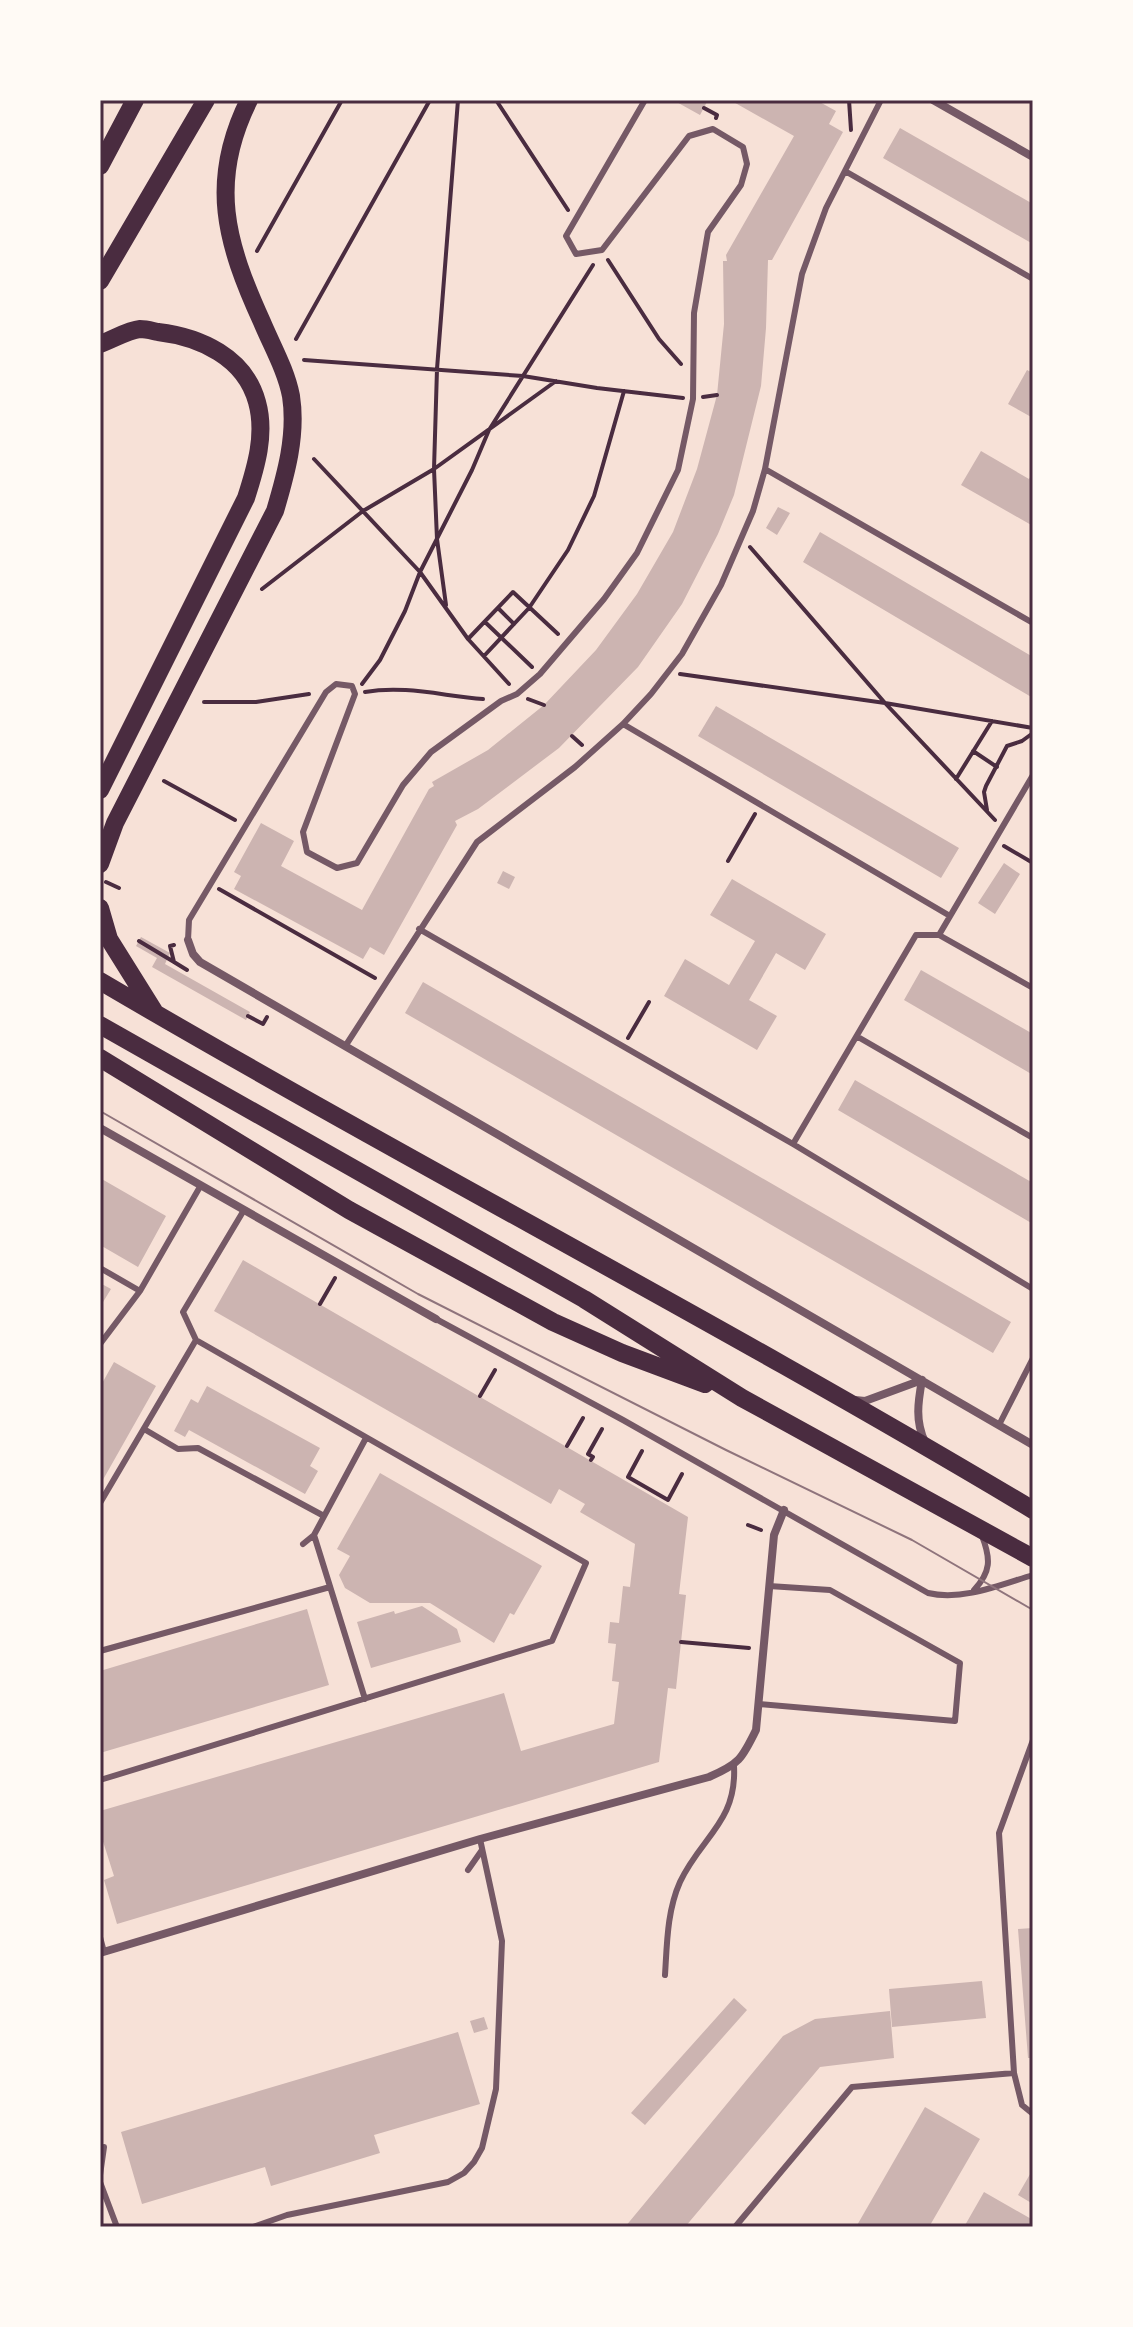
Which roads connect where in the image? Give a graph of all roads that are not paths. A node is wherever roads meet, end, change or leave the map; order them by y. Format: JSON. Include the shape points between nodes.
{"nodes":[{"id":1,"x":135,"y":100,"type":"edge"},
{"id":2,"x":206,"y":100,"type":"edge"},
{"id":3,"x":249,"y":100,"type":"edge"},
{"id":4,"x":645,"y":100,"type":"edge"},
{"id":5,"x":881,"y":100,"type":"edge"},
{"id":6,"x":933,"y":100,"type":"edge"},
{"id":7,"x":1033,"y":157,"type":"edge"},
{"id":8,"x":100,"y":166,"type":"edge"},
{"id":9,"x":845,"y":171,"type":"junction"},
{"id":10,"x":1033,"y":279,"type":"edge"},
{"id":11,"x":100,"y":281,"type":"edge"},
{"id":12,"x":100,"y":344,"type":"edge"},
{"id":13,"x":765,"y":469,"type":"junction"},
{"id":14,"x":1033,"y":623,"type":"edge"},
{"id":15,"x":623,"y":724,"type":"junction"},
{"id":16,"x":1033,"y":775,"type":"edge"},
{"id":17,"x":100,"y":790,"type":"edge"},
{"id":18,"x":100,"y":864,"type":"edge"},
{"id":19,"x":100,"y":908,"type":"edge"},
{"id":20,"x":950,"y":916,"type":"junction"},
{"id":21,"x":419,"y":929,"type":"junction"},
{"id":22,"x":939,"y":935,"type":"junction"},
{"id":23,"x":188,"y":940,"type":"joint"},
{"id":24,"x":100,"y":981,"type":"edge"},
{"id":25,"x":1033,"y":988,"type":"edge"},
{"id":26,"x":156,"y":1014,"type":"junction"},
{"id":27,"x":100,"y":1025,"type":"edge"},
{"id":28,"x":858,"y":1037,"type":"junction"},
{"id":29,"x":346,"y":1045,"type":"junction"},
{"id":30,"x":100,"y":1058,"type":"edge"},
{"id":31,"x":100,"y":1128,"type":"edge"},
{"id":32,"x":1033,"y":1138,"type":"edge"},
{"id":33,"x":793,"y":1144,"type":"junction"},
{"id":34,"x":201,"y":1185,"type":"junction"},
{"id":35,"x":244,"y":1210,"type":"junction"},
{"id":36,"x":100,"y":1268,"type":"edge"},
{"id":37,"x":1033,"y":1289,"type":"edge"},
{"id":38,"x":140,"y":1291,"type":"junction"},
{"id":39,"x":436,"y":1319,"type":"joint"},
{"id":40,"x":196,"y":1340,"type":"junction"},
{"id":41,"x":100,"y":1344,"type":"edge"},
{"id":42,"x":1033,"y":1358,"type":"edge"},
{"id":43,"x":922,"y":1380,"type":"junction"},
{"id":44,"x":742,"y":1398,"type":"junction"},
{"id":45,"x":844,"y":1399,"type":"junction"},
{"id":46,"x":999,"y":1425,"type":"junction"},
{"id":47,"x":144,"y":1429,"type":"junction"},
{"id":48,"x":366,"y":1438,"type":"junction"},
{"id":49,"x":1033,"y":1445,"type":"edge"},
{"id":50,"x":926,"y":1446,"type":"junction"},
{"id":51,"x":100,"y":1503,"type":"edge"},
{"id":52,"x":784,"y":1510,"type":"junction"},
{"id":53,"x":1033,"y":1510,"type":"edge"},
{"id":54,"x":324,"y":1516,"type":"junction"},
{"id":55,"x":977,"y":1527,"type":"junction"},
{"id":56,"x":314,"y":1535,"type":"junction"},
{"id":57,"x":303,"y":1544,"type":"dead end"},
{"id":58,"x":1033,"y":1558,"type":"edge"},
{"id":59,"x":1033,"y":1575,"type":"edge"},
{"id":60,"x":769,"y":1586,"type":"junction"},
{"id":61,"x":330,"y":1587,"type":"junction"},
{"id":62,"x":974,"y":1590,"type":"junction"},
{"id":63,"x":100,"y":1651,"type":"edge"},
{"id":64,"x":365,"y":1699,"type":"junction"},
{"id":65,"x":759,"y":1704,"type":"junction"},
{"id":66,"x":1033,"y":1740,"type":"edge"},
{"id":67,"x":734,"y":1766,"type":"junction"},
{"id":68,"x":100,"y":1780,"type":"edge"},
{"id":69,"x":480,"y":1839,"type":"junction"},
{"id":70,"x":482,"y":1850,"type":"junction"},
{"id":71,"x":468,"y":1870,"type":"dead end"},
{"id":72,"x":100,"y":1937,"type":"edge"},
{"id":73,"x":102,"y":1953,"type":"edge"},
{"id":74,"x":665,"y":1975,"type":"dead end"},
{"id":75,"x":1014,"y":2073,"type":"junction"},
{"id":76,"x":1033,"y":2114,"type":"edge"},
{"id":77,"x":104,"y":2147,"type":"dead end"},
{"id":78,"x":100,"y":2175,"type":"edge"},
{"id":79,"x":100,"y":2182,"type":"edge"},
{"id":80,"x":117,"y":2227,"type":"edge"},
{"id":81,"x":253,"y":2227,"type":"edge"},
{"id":82,"x":735,"y":2227,"type":"edge"}],
"edges":[{"from":1,"to":8,"type":"main road"},
{"from":2,"to":11,"type":"main road"},
{"from":3,"to":18,"type":"main road","via":[[232,138],[224,177],[225,216],[233,252],[291,396],[285,474],[275,511],[115,823]]},
{"from":4,"to":23,"type":"lane","via":[[574,218],[566,236],[576,254],[602,250],[689,136],[713,129],[743,147],[747,164],[741,185],[708,232],[694,313],[693,399],[678,470],[637,553],[569,644],[517,694],[431,752],[403,785],[357,863],[337,868],[307,852],[303,832],[355,694],[352,686],[336,684],[326,692],[189,920]]},
{"from":5,"to":9,"type":"lane"},
{"from":6,"to":7,"type":"street"},
{"from":9,"to":10,"type":"lane"},
{"from":9,"to":13,"type":"lane","via":[[802,274]]},
{"from":12,"to":17,"type":"main road","via":[[139,329],[178,334],[220,351],[246,378],[257,401],[260,430],[258,462],[246,498]]},
{"from":13,"to":14,"type":"lane"},
{"from":13,"to":15,"type":"lane","via":[[721,585],[682,654]]},
{"from":15,"to":20,"type":"lane"},
{"from":15,"to":21,"type":"lane","via":[[477,842]]},
{"from":16,"to":20,"type":"lane"},
{"from":19,"to":26,"type":"main road","via":[[109,939]]},
{"from":20,"to":22,"type":"lane"},
{"from":21,"to":29,"type":"lane"},
{"from":21,"to":33,"type":"lane"},
{"from":22,"to":25,"type":"lane"},
{"from":22,"to":28,"type":"lane","via":[[916,935]]},
{"from":23,"to":29,"type":"street","via":[[200,962]]},
{"from":24,"to":26,"type":"main road"},
{"from":26,"to":45,"type":"main road"},
{"from":27,"to":44,"type":"main road","via":[[584,1299]]},
{"from":28,"to":32,"type":"lane"},
{"from":28,"to":33,"type":"lane"},
{"from":29,"to":43,"type":"street"},
{"from":30,"to":44,"type":"main road","via":[[349,1210],[553,1322]]},
{"from":31,"to":34,"type":"street"},
{"from":33,"to":37,"type":"lane"},
{"from":34,"to":35,"type":"street"},
{"from":34,"to":38,"type":"lane"},
{"from":35,"to":39,"type":"street"},
{"from":35,"to":40,"type":"lane","via":[[183,1312]]},
{"from":36,"to":38,"type":"lane"},
{"from":38,"to":41,"type":"lane"},
{"from":39,"to":52,"type":"lane"},
{"from":40,"to":47,"type":"lane"},
{"from":40,"to":48,"type":"lane"},
{"from":42,"to":46,"type":"lane"},
{"from":43,"to":45,"type":"street","via":[[865,1401]]},
{"from":43,"to":46,"type":"street"},
{"from":43,"to":50,"type":"street","via":[[917,1407]]},
{"from":44,"to":55,"type":"main road"},
{"from":45,"to":50,"type":"main road"},
{"from":46,"to":49,"type":"street"},
{"from":47,"to":51,"type":"lane"},
{"from":47,"to":54,"type":"lane","via":[[178,1449],[198,1448]]},
{"from":48,"to":54,"type":"lane"},
{"from":48,"to":64,"type":"lane","via":[[586,1563],[552,1641]]},
{"from":50,"to":53,"type":"main road"},
{"from":52,"to":60,"type":"street","via":[[774,1535]]},
{"from":52,"to":62,"type":"lane","via":[[928,1593],[944,1597]]},
{"from":54,"to":56,"type":"lane"},
{"from":55,"to":58,"type":"main road"},
{"from":55,"to":62,"type":"lane","via":[[990,1563]]},
{"from":56,"to":57,"type":"lane"},
{"from":56,"to":61,"type":"lane"},
{"from":59,"to":62,"type":"lane"},
{"from":60,"to":65,"type":"street"},
{"from":60,"to":65,"type":"lane","via":[[830,1590],[960,1663],[955,1721]]},
{"from":61,"to":63,"type":"lane"},
{"from":61,"to":64,"type":"lane"},
{"from":64,"to":68,"type":"lane"},
{"from":65,"to":67,"type":"street","via":[[756,1730]]},
{"from":66,"to":75,"type":"lane","via":[[999,1833]]},
{"from":67,"to":69,"type":"street"},
{"from":67,"to":74,"type":"lane","via":[[728,1812],[678,1887],[669,1920]]},
{"from":69,"to":70,"type":"lane"},
{"from":69,"to":73,"type":"street"},
{"from":70,"to":71,"type":"lane"},
{"from":70,"to":81,"type":"lane","via":[[502,1941],[496,2089],[474,2162],[448,2182],[287,2215]]},
{"from":72,"to":73,"type":"lane"},
{"from":75,"to":76,"type":"lane","via":[[1022,2105]]},
{"from":75,"to":82,"type":"lane","via":[[852,2087]]},
{"from":77,"to":78,"type":"lane"},
{"from":79,"to":80,"type":"lane"}]}
